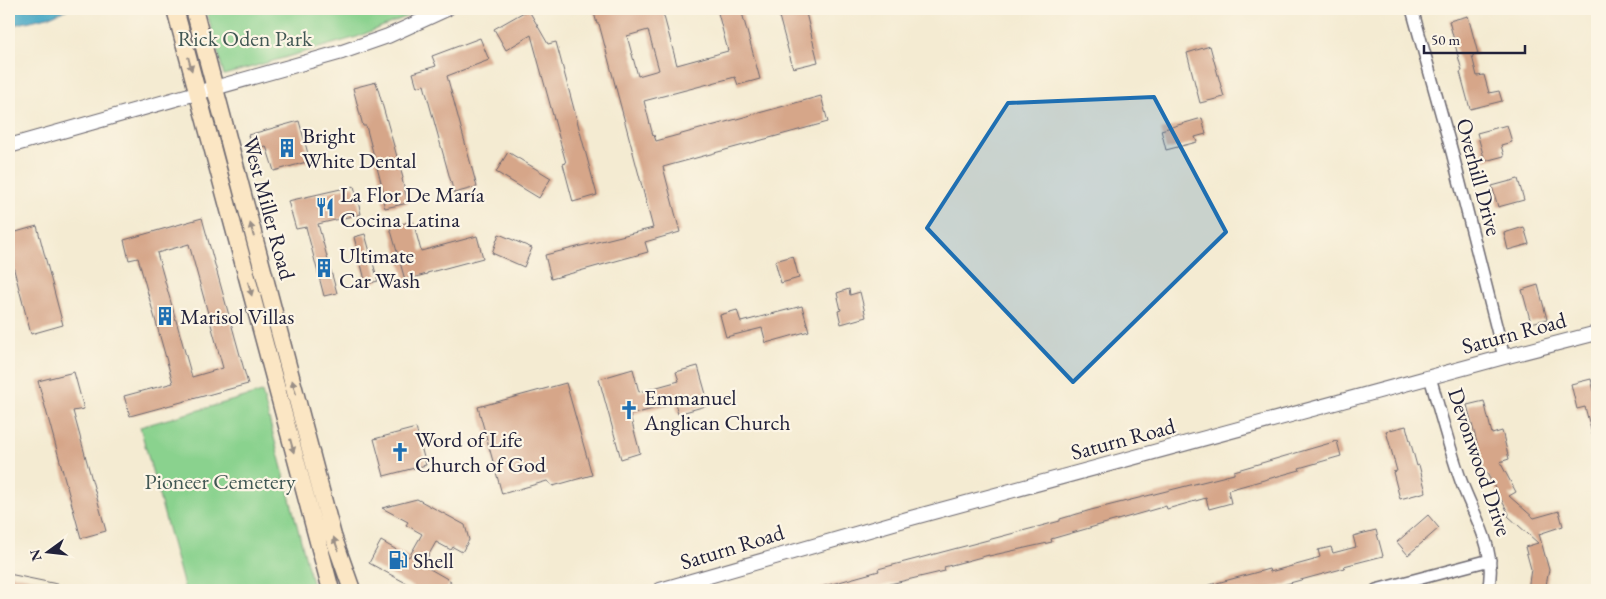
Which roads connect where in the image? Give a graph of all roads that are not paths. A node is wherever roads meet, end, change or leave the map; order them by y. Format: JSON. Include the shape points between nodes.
{"nodes":[{"id":1,"x":194,"y":9,"type":"edge"},
{"id":2,"x":448,"y":9,"type":"edge"},
{"id":3,"x":1412,"y":9,"type":"edge"},
{"id":4,"x":176,"y":13,"type":"edge"},
{"id":5,"x":214,"y":88,"type":"junction"},
{"id":6,"x":197,"y":92,"type":"junction"},
{"id":7,"x":9,"y":146,"type":"edge"},
{"id":8,"x":1597,"y":333,"type":"edge"},
{"id":9,"x":1504,"y":357,"type":"junction"},
{"id":10,"x":1430,"y":377,"type":"junction"},
{"id":11,"x":1490,"y":560,"type":"junction"},
{"id":12,"x":690,"y":586,"type":"edge"},
{"id":13,"x":331,"y":590,"type":"edge"},
{"id":14,"x":352,"y":590,"type":"edge"},
{"id":15,"x":660,"y":590,"type":"edge"},
{"id":16,"x":1376,"y":590,"type":"edge"},
{"id":17,"x":1488,"y":590,"type":"edge"}],
"edges":[{"from":1,"to":5,"type":"main road","name":"West Miller Road"},
{"from":2,"to":5,"type":"street","via":[[342,52]]},
{"from":3,"to":9,"type":"street","name":"Overhill Drive"},
{"from":4,"to":6,"type":"main road","name":"West Miller Road","one_way":true},
{"from":5,"to":6,"type":"street"},
{"from":14,"to":5,"type":"main road","name":"West Miller Road","one_way":true,"via":[[333,536]]},
{"from":6,"to":7,"type":"street"},
{"from":6,"to":13,"type":"main road","name":"West Miller Road","one_way":true},
{"from":8,"to":9,"type":"street","name":"Saturn Road"},
{"from":9,"to":10,"type":"street","name":"Saturn Road"},
{"from":10,"to":11,"type":"street","name":"Devonwood Drive","via":[[1461,481],[1485,536]]},
{"from":10,"to":12,"type":"street","name":"Saturn Road","via":[[883,526]]},
{"from":11,"to":16,"type":"street"},
{"from":11,"to":17,"type":"street","name":"Devonwood Drive"},
{"from":12,"to":15,"type":"street","name":"Saturn Road"}]}
